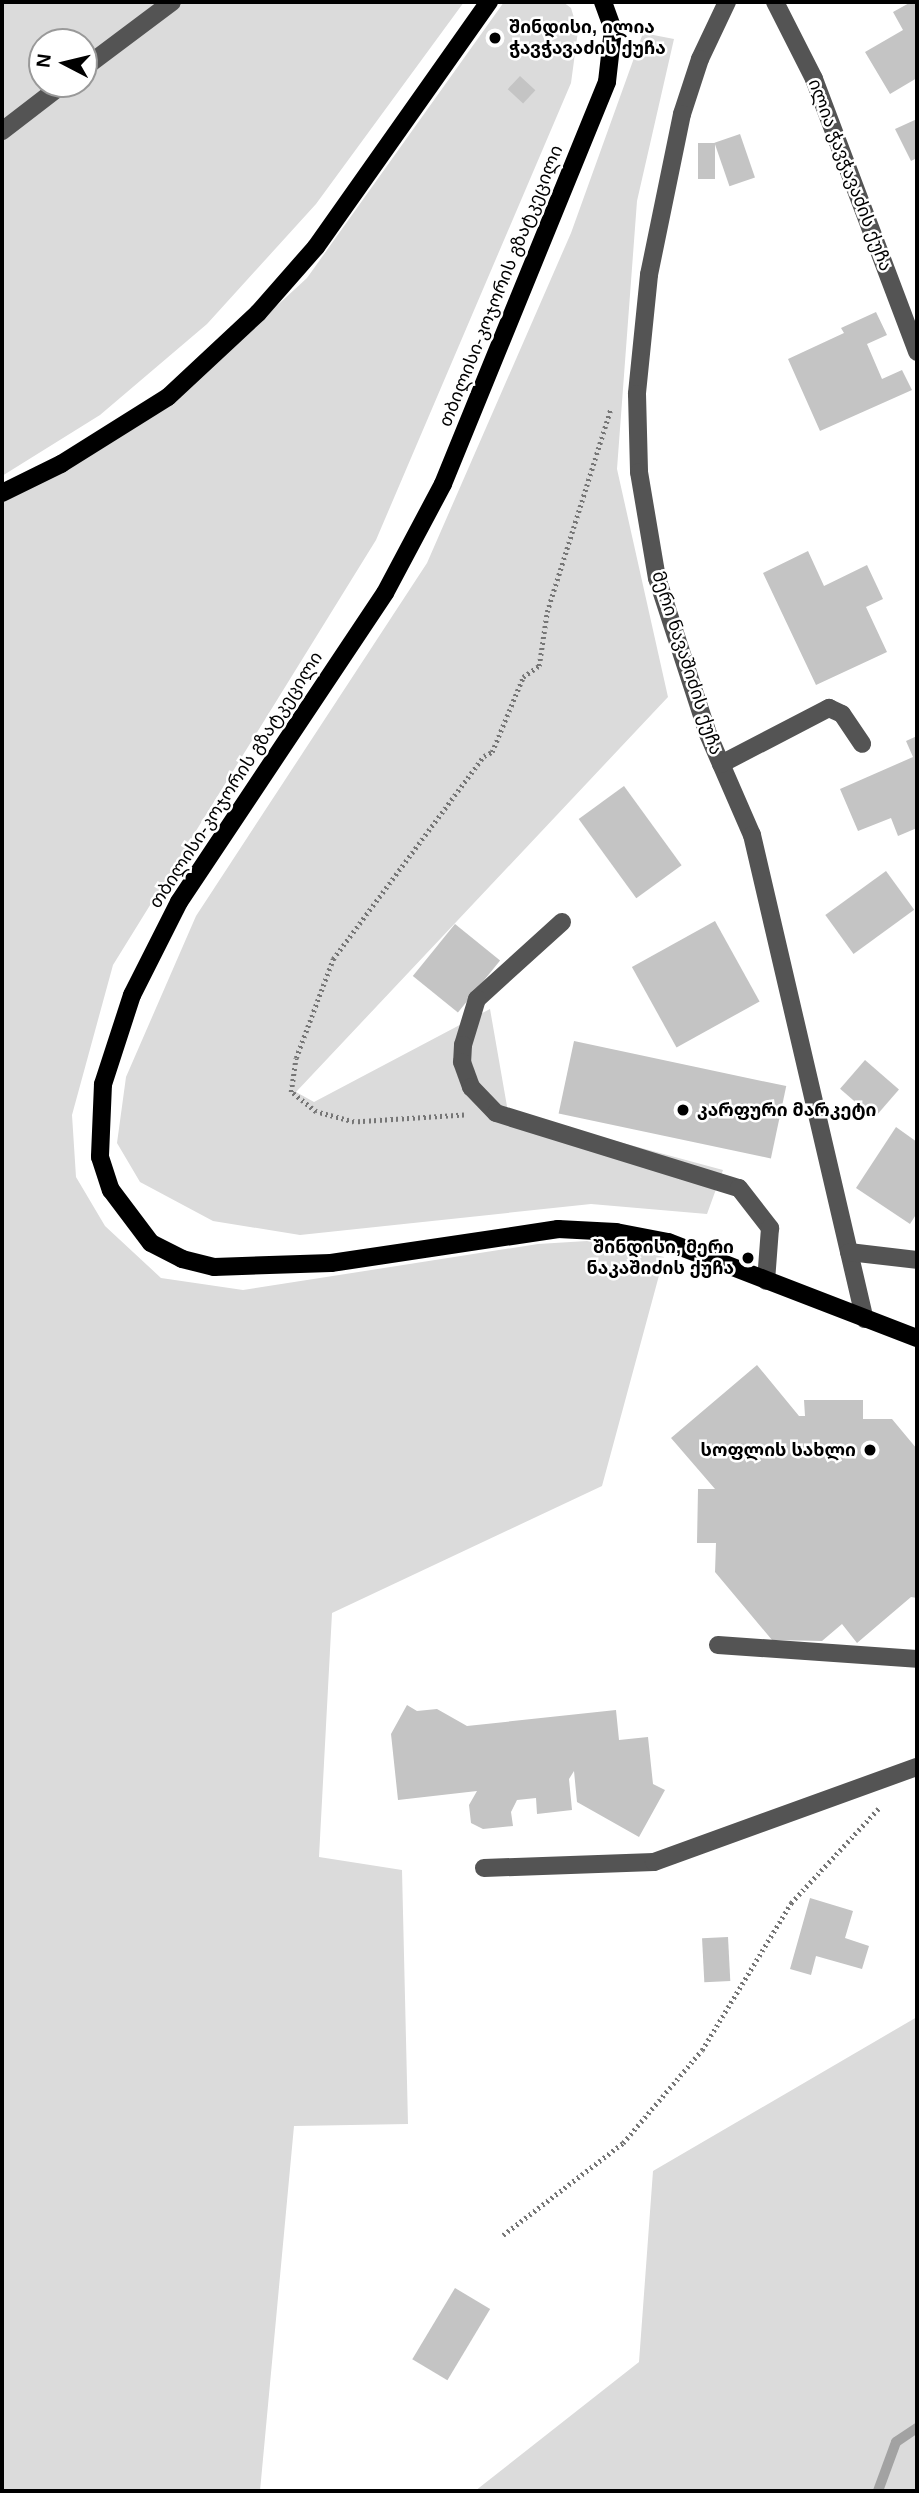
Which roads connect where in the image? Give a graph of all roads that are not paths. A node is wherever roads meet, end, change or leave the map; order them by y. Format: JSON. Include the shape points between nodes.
{"nodes":[{"id":1,"x":172,"y":2,"type":"edge"},
{"id":2,"x":489,"y":2,"type":"edge"},
{"id":3,"x":603,"y":2,"type":"edge"},
{"id":4,"x":727,"y":2,"type":"edge"},
{"id":5,"x":775,"y":2,"type":"edge"},
{"id":6,"x":98,"y":58,"type":"edge"},
{"id":7,"x":46,"y":98,"type":"edge"},
{"id":8,"x":2,"y":131,"type":"edge"},
{"id":9,"x":917,"y":352,"type":"edge"},
{"id":10,"x":2,"y":493,"type":"edge"},
{"id":11,"x":862,"y":744,"type":"dead end"},
{"id":12,"x":721,"y":764,"type":"junction"},
{"id":13,"x":562,"y":922,"type":"dead end"},
{"id":14,"x":849,"y":1252,"type":"junction"},
{"id":15,"x":917,"y":1260,"type":"edge"},
{"id":16,"x":766,"y":1281,"type":"junction"},
{"id":17,"x":865,"y":1319,"type":"junction"},
{"id":18,"x":917,"y":1338,"type":"edge"},
{"id":19,"x":718,"y":1645,"type":"dead end"},
{"id":20,"x":917,"y":1660,"type":"edge"},
{"id":21,"x":916,"y":1768,"type":"edge"},
{"id":22,"x":484,"y":1868,"type":"dead end"}],
"edges":[{"from":1,"to":6,"type":"street"},
{"from":2,"to":10,"type":"main road","via":[[316,247],[258,313],[168,397],[61,464]]},
{"from":3,"to":16,"type":"main road","name":"თბილისი-კოჯორის გზატკეცილი","via":[[613,29],[607,82],[443,484],[384,593],[179,902],[161,937],[132,995],[103,1084],[100,1157],[111,1190],[152,1243],[182,1259],[214,1267],[331,1263],[558,1229],[616,1232],[668,1242]]},
{"from":4,"to":12,"type":"street","name":"მერი ნავაშიძის ქუჩა","via":[[700,59],[682,114],[649,275],[637,394],[639,472],[657,578]]},
{"from":5,"to":9,"type":"street","name":"ილია ჭავჭავაძის ქუჩა","via":[[814,79]]},
{"from":7,"to":8,"type":"street"},
{"from":11,"to":12,"type":"street","via":[[842,714],[829,708]]},
{"from":12,"to":14,"type":"street","name":"მერი ნავაშიძის ქუჩა","via":[[752,835]]},
{"from":13,"to":16,"type":"street","via":[[477,999],[462,1062],[471,1087],[496,1114],[739,1188],[770,1228]]},
{"from":14,"to":15,"type":"street"},
{"from":14,"to":17,"type":"street","name":"მერი ნავაშიძის ქუჩა"},
{"from":16,"to":17,"type":"main road","name":"თბილისი-კოჯორის გზატკეცილი"},
{"from":17,"to":18,"type":"main road","name":"თბილისი-კოჯორის გზატკეცილი"},
{"from":19,"to":20,"type":"street"},
{"from":21,"to":22,"type":"street","via":[[654,1862]]}]}
